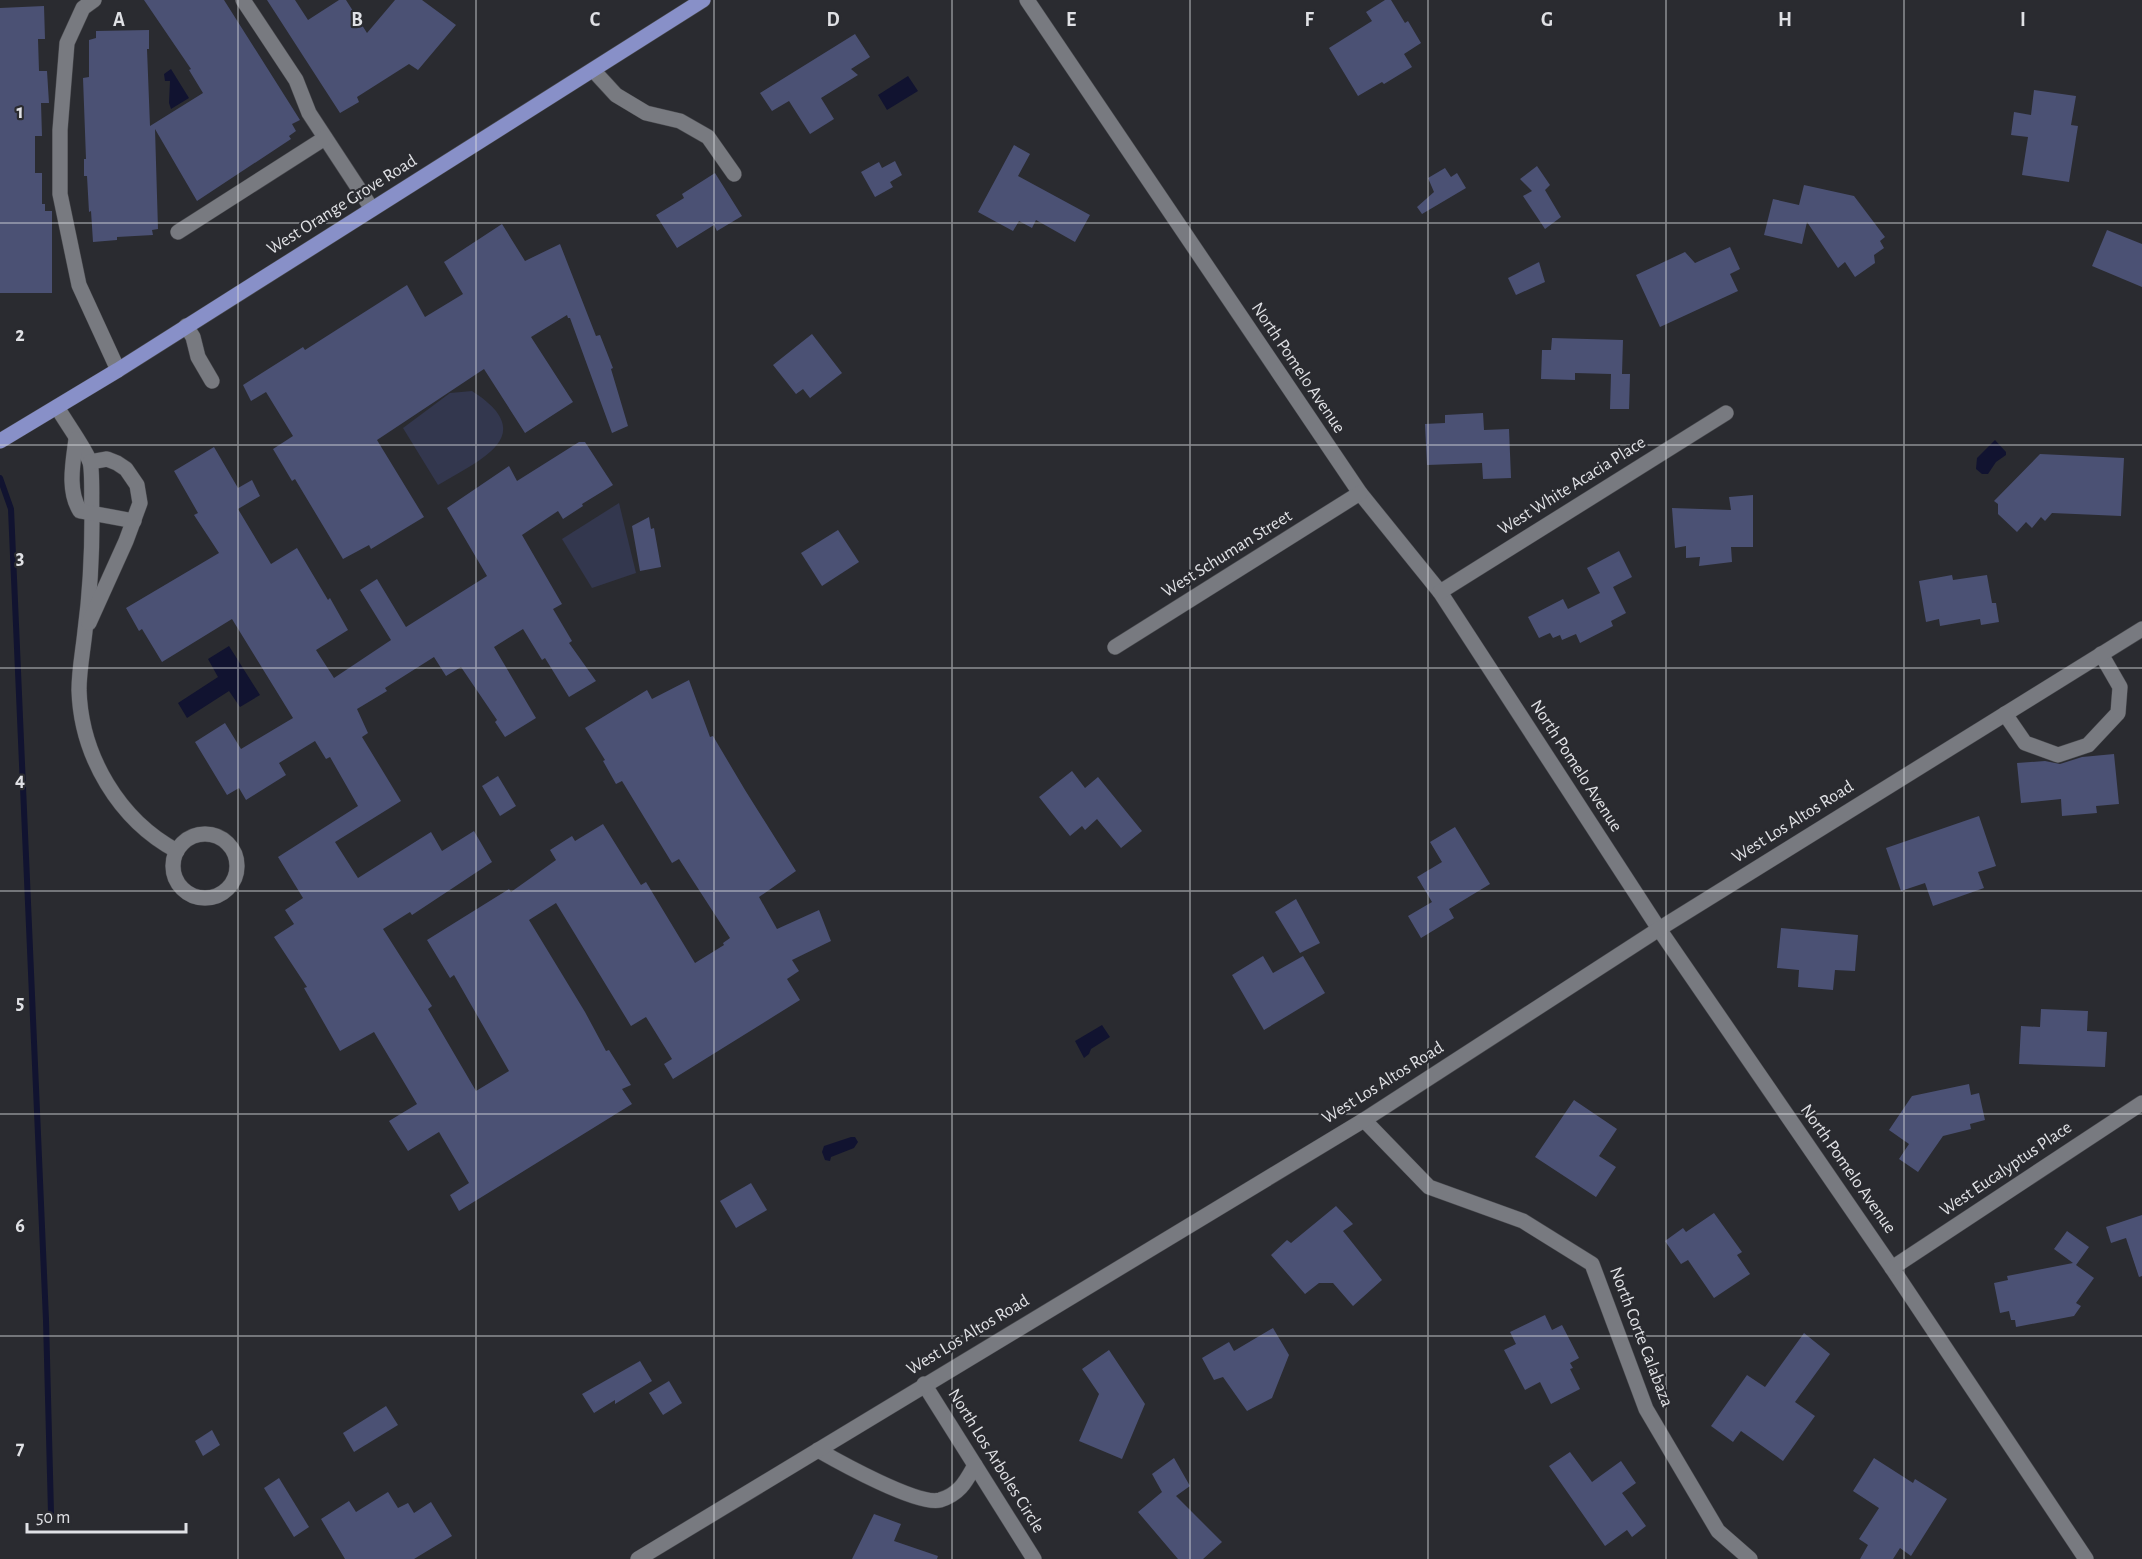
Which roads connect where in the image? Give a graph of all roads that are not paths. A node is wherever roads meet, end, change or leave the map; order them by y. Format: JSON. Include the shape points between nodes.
{"nodes":[{"id":1,"x":94,"y":0,"type":"edge"},
{"id":2,"x":243,"y":0,"type":"edge"},
{"id":3,"x":703,"y":0,"type":"edge"},
{"id":4,"x":1027,"y":0,"type":"edge"},
{"id":5,"x":593,"y":70,"type":"junction"},
{"id":6,"x":326,"y":138,"type":"junction"},
{"id":7,"x":734,"y":174,"type":"dead end"},
{"id":8,"x":372,"y":209,"type":"junction"},
{"id":9,"x":178,"y":232,"type":"dead end"},
{"id":10,"x":186,"y":326,"type":"junction"},
{"id":11,"x":118,"y":370,"type":"junction"},
{"id":12,"x":208,"y":376,"type":"dead end"},
{"id":13,"x":57,"y":407,"type":"junction"},
{"id":14,"x":1726,"y":413,"type":"dead end"},
{"id":15,"x":76,"y":439,"type":"junction"},
{"id":16,"x":0,"y":441,"type":"edge"},
{"id":17,"x":90,"y":462,"type":"junction"},
{"id":18,"x":1359,"y":493,"type":"junction"},
{"id":19,"x":92,"y":514,"type":"junction"},
{"id":20,"x":134,"y":521,"type":"junction"},
{"id":21,"x":1440,"y":592,"type":"junction"},
{"id":22,"x":2142,"y":629,"type":"edge"},
{"id":23,"x":85,"y":632,"type":"junction"},
{"id":24,"x":1116,"y":647,"type":"dead end"},
{"id":25,"x":2101,"y":654,"type":"junction"},
{"id":26,"x":2005,"y":714,"type":"junction"},
{"id":27,"x":177,"y":851,"type":"junction"},
{"id":28,"x":1659,"y":929,"type":"junction"},
{"id":29,"x":2142,"y":1103,"type":"edge"},
{"id":30,"x":1364,"y":1120,"type":"junction"},
{"id":31,"x":1892,"y":1268,"type":"junction"},
{"id":32,"x":924,"y":1384,"type":"junction"},
{"id":33,"x":818,"y":1450,"type":"junction"},
{"id":34,"x":975,"y":1465,"type":"junction"},
{"id":35,"x":638,"y":1559,"type":"edge"},
{"id":36,"x":1034,"y":1559,"type":"edge"},
{"id":37,"x":1750,"y":1559,"type":"edge"},
{"id":38,"x":2086,"y":1559,"type":"edge"}],
"edges":[{"from":1,"to":11,"type":"street","via":[[83,8],[67,44],[60,194],[78,285]]},
{"from":2,"to":6,"type":"street","via":[[296,80],[309,113]]},
{"from":3,"to":5,"type":"main road","name":"West Orange Grove Road"},
{"from":4,"to":18,"type":"street","name":"North Pomelo Avenue"},
{"from":5,"to":7,"type":"street","via":[[616,95],[646,113],[680,121],[708,137]]},
{"from":5,"to":8,"type":"main road","name":"West Orange Grove Road"},
{"from":6,"to":8,"type":"street"},
{"from":6,"to":9,"type":"street"},
{"from":8,"to":10,"type":"main road","name":"West Orange Grove Road"},
{"from":10,"to":11,"type":"main road","name":"West Orange Grove Road"},
{"from":10,"to":12,"type":"street"},
{"from":11,"to":13,"type":"main road","name":"West Orange Grove Road"},
{"from":13,"to":15,"type":"street"},
{"from":13,"to":16,"type":"main road","name":"West Orange Grove Road"},
{"from":14,"to":21,"type":"street","name":"West White Acacia Place"},
{"from":15,"to":17,"type":"street"},
{"from":15,"to":19,"type":"street","via":[[73,500],[80,511]]},
{"from":17,"to":19,"type":"street"},
{"from":17,"to":20,"type":"street","via":[[117,462],[132,476],[140,494]]},
{"from":18,"to":21,"type":"street","name":"North Pomelo Avenue"},
{"from":18,"to":24,"type":"street","name":"West Schuman Street"},
{"from":19,"to":20,"type":"street"},
{"from":19,"to":23,"type":"street"},
{"from":20,"to":23,"type":"street"},
{"from":21,"to":28,"type":"street","name":"North Pomelo Avenue"},
{"from":22,"to":25,"type":"street","name":"West Los Altos Road"},
{"from":23,"to":27,"type":"street","via":[[79,692],[90,749],[117,800],[158,840]]},
{"from":25,"to":26,"type":"street","name":"West Los Altos Road"},
{"from":25,"to":26,"type":"street","via":[[2120,687],[2118,713],[2088,745],[2058,755],[2025,743]]},
{"from":26,"to":28,"type":"street","name":"West Los Altos Road"},
{"from":27,"to":27,"type":"street","via":[[173,871],[182,889],[191,895],[211,898],[221,894],[235,878],[236,857],[231,847],[213,835],[193,837]]},
{"from":28,"to":30,"type":"street","name":"West Los Altos Road"},
{"from":28,"to":31,"type":"street","name":"North Pomelo Avenue"},
{"from":29,"to":31,"type":"street","name":"West Eucalyptus Place"},
{"from":30,"to":32,"type":"street","name":"West Los Altos Road"},
{"from":30,"to":37,"type":"street","name":"North Corte Calabaza","via":[[1429,1186],[1523,1221],[1592,1264],[1646,1409],[1718,1531]]},
{"from":31,"to":38,"type":"street","name":"North Pomelo Avenue"},
{"from":32,"to":33,"type":"street","name":"West Los Altos Road"},
{"from":32,"to":34,"type":"street","name":"North Los Arboles Circle"},
{"from":33,"to":34,"type":"street","via":[[864,1476],[939,1501],[961,1489]]},
{"from":33,"to":35,"type":"street","name":"West Los Altos Road"},
{"from":34,"to":36,"type":"street","name":"North Los Arboles Circle"}]}
